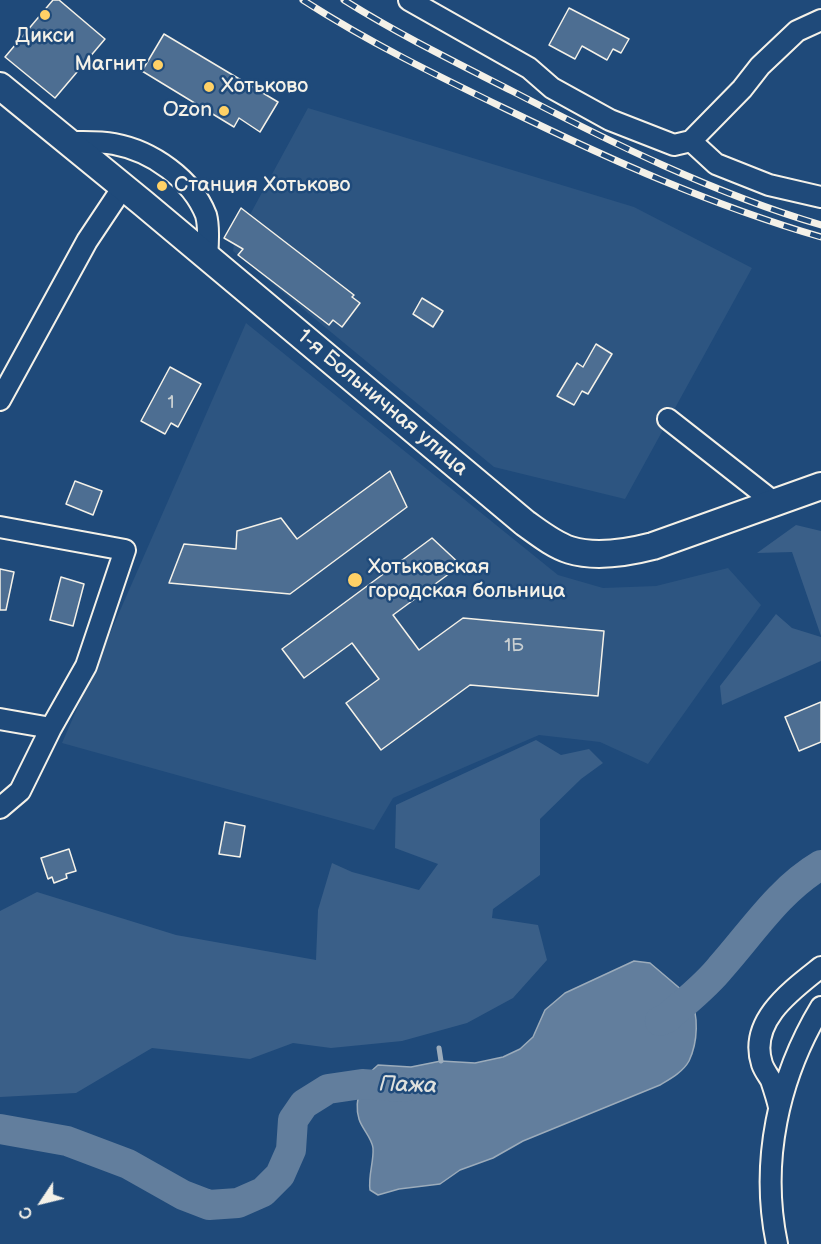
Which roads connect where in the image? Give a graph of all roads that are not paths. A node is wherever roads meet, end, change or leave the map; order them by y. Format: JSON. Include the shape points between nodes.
{"nodes":[{"id":1,"x":409,"y":0,"type":"edge"},
{"id":2,"x":821,"y":20,"type":"edge"},
{"id":3,"x":0,"y":86,"type":"edge"},
{"id":4,"x":691,"y":141,"type":"junction"},
{"id":5,"x":68,"y":142,"type":"junction"},
{"id":6,"x":123,"y":187,"type":"junction"},
{"id":7,"x":821,"y":196,"type":"edge"},
{"id":8,"x":207,"y":256,"type":"junction"},
{"id":9,"x":0,"y":400,"type":"edge"},
{"id":10,"x":668,"y":419,"type":"dead end"},
{"id":11,"x":819,"y":488,"type":"edge"},
{"id":12,"x":775,"y":503,"type":"junction"},
{"id":13,"x":0,"y":527,"type":"edge"},
{"id":14,"x":0,"y":719,"type":"edge"},
{"id":15,"x":51,"y":728,"type":"junction"},
{"id":16,"x":0,"y":808,"type":"edge"},
{"id":17,"x":821,"y":967,"type":"edge"},
{"id":18,"x":821,"y":1007,"type":"edge"},
{"id":19,"x":779,"y":1107,"type":"junction"},
{"id":20,"x":777,"y":1244,"type":"edge"}],
"edges":[{"from":1,"to":4,"type":"street","via":[[529,68],[552,88],[610,120],[674,145]]},
{"from":2,"to":4,"type":"street","via":[[797,31]]},
{"from":3,"to":5,"type":"main road","name":"1-я Больничная улица"},
{"from":4,"to":7,"type":"street","via":[[716,164],[769,185]]},
{"from":5,"to":6,"type":"main road","name":"1-я Больничная улица"},
{"from":5,"to":8,"type":"street","via":[[116,144],[169,169],[192,193],[207,218]]},
{"from":6,"to":8,"type":"main road","name":"1-я Больничная улица"},
{"from":6,"to":9,"type":"street","via":[[87,241]]},
{"from":8,"to":12,"type":"main road","name":"1-я Больничная улица","via":[[525,523],[569,549],[600,554],[633,551]]},
{"from":10,"to":12,"type":"street"},
{"from":11,"to":12,"type":"main road","name":"1-я Больничная улица"},
{"from":13,"to":15,"type":"street","via":[[125,550],[86,666]]},
{"from":14,"to":15,"type":"street"},
{"from":15,"to":16,"type":"street","via":[[20,791]]},
{"from":17,"to":19,"type":"street","via":[[788,994],[760,1034],[762,1064]]},
{"from":18,"to":19,"type":"street","via":[[792,1068]]},
{"from":19,"to":20,"type":"street","via":[[770,1165]]}]}
